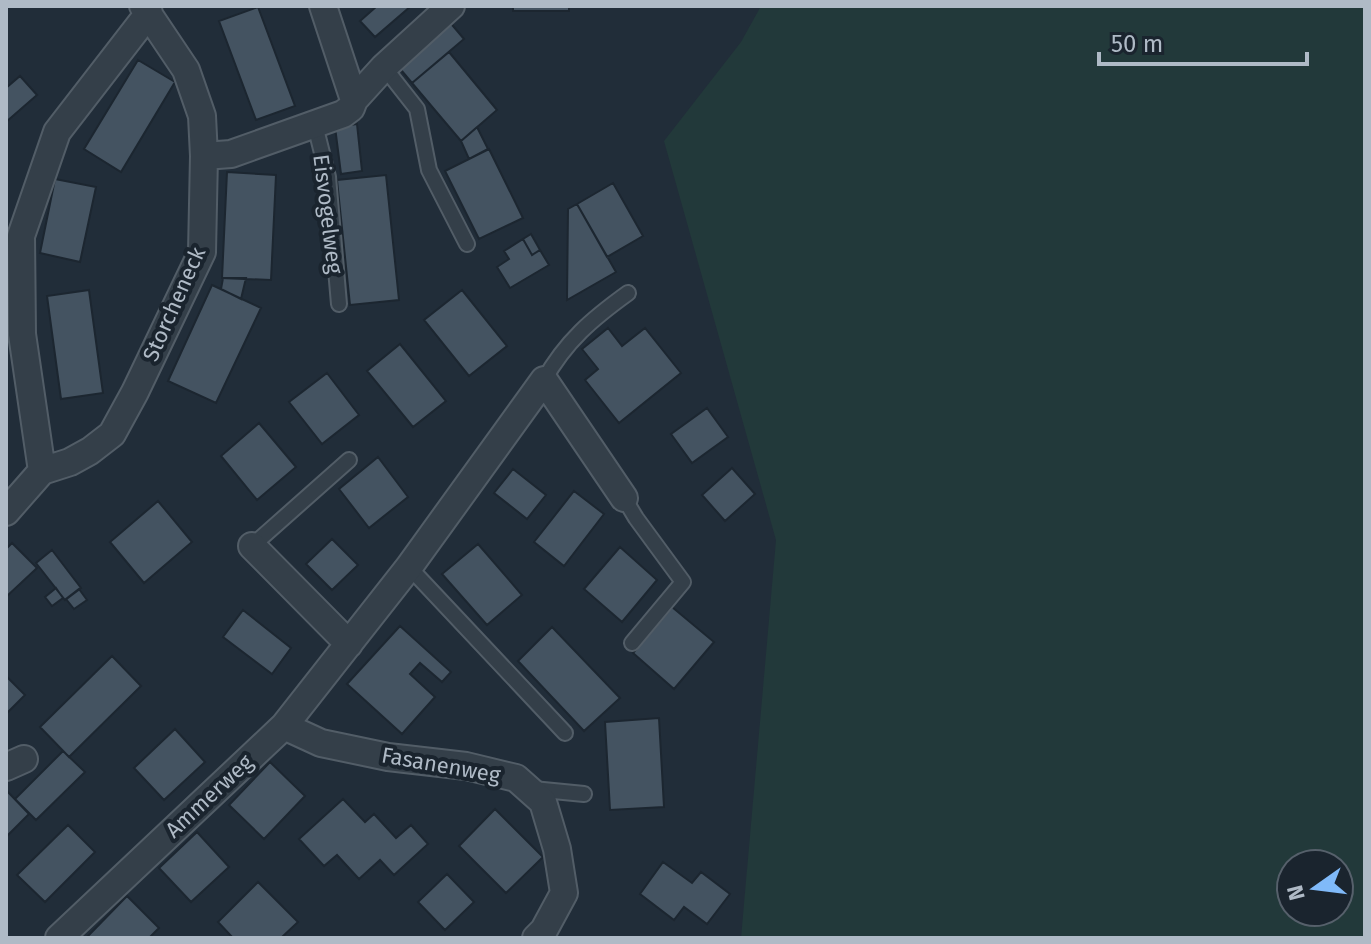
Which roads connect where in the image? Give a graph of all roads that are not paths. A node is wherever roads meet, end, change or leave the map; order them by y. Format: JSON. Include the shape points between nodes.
{"nodes":[{"id":1,"x":323,"y":6,"type":"edge"},
{"id":2,"x":451,"y":6,"type":"edge"},
{"id":3,"x":146,"y":10,"type":"edge"},
{"id":4,"x":384,"y":67,"type":"junction"},
{"id":5,"x":354,"y":100,"type":"junction"},
{"id":6,"x":315,"y":125,"type":"junction"},
{"id":7,"x":204,"y":156,"type":"junction"},
{"id":8,"x":467,"y":244,"type":"dead end"},
{"id":9,"x":628,"y":293,"type":"dead end"},
{"id":10,"x":339,"y":304,"type":"dead end"},
{"id":11,"x":544,"y":380,"type":"junction"},
{"id":12,"x":349,"y":460,"type":"dead end"},
{"id":13,"x":42,"y":471,"type":"junction"},
{"id":14,"x":624,"y":498,"type":"joint"},
{"id":15,"x":6,"y":512,"type":"edge"},
{"id":16,"x":252,"y":546,"type":"joint"},
{"id":17,"x":409,"y":567,"type":"junction"},
{"id":18,"x":632,"y":643,"type":"dead end"},
{"id":19,"x":349,"y":644,"type":"junction"},
{"id":20,"x":284,"y":726,"type":"junction"},
{"id":21,"x":565,"y":733,"type":"dead end"},
{"id":22,"x":528,"y":789,"type":"junction"},
{"id":23,"x":584,"y":794,"type":"dead end"},
{"id":24,"x":59,"y":938,"type":"edge"},
{"id":25,"x":536,"y":938,"type":"edge"}],
"edges":[{"from":1,"to":5,"type":"street"},
{"from":2,"to":4,"type":"street","name":"Eisvogelweg"},
{"from":3,"to":7,"type":"street","name":"Storcheneck","via":[[186,70],[202,116]]},
{"from":3,"to":13,"type":"street","via":[[57,132],[21,236],[22,334]]},
{"from":4,"to":5,"type":"street","name":"Eisvogelweg"},
{"from":4,"to":8,"type":"lane","via":[[417,109],[429,170]]},
{"from":5,"to":6,"type":"street","name":"Eisvogelweg","via":[[343,114]]},
{"from":6,"to":7,"type":"street","name":"Eisvogelweg","via":[[231,154]]},
{"from":6,"to":10,"type":"lane","name":"Eisvogelweg","via":[[328,177]]},
{"from":7,"to":13,"type":"street","name":"Storcheneck","via":[[202,252],[135,392],[112,434],[70,462]]},
{"from":9,"to":11,"type":"lane","name":"Ammerweg","via":[[566,345]]},
{"from":11,"to":14,"type":"street"},
{"from":11,"to":17,"type":"street","name":"Ammerweg"},
{"from":12,"to":16,"type":"lane"},
{"from":13,"to":15,"type":"street"},
{"from":14,"to":18,"type":"lane","via":[[683,582]]},
{"from":16,"to":19,"type":"street"},
{"from":17,"to":19,"type":"street","name":"Ammerweg"},
{"from":17,"to":21,"type":"lane"},
{"from":19,"to":20,"type":"street","name":"Ammerweg"},
{"from":20,"to":22,"type":"street","name":"Fasanenweg","via":[[321,743],[516,778]]},
{"from":20,"to":24,"type":"street","name":"Ammerweg"},
{"from":22,"to":23,"type":"lane"},
{"from":22,"to":25,"type":"street","name":"Fasanenweg","via":[[543,802],[564,893]]}]}
